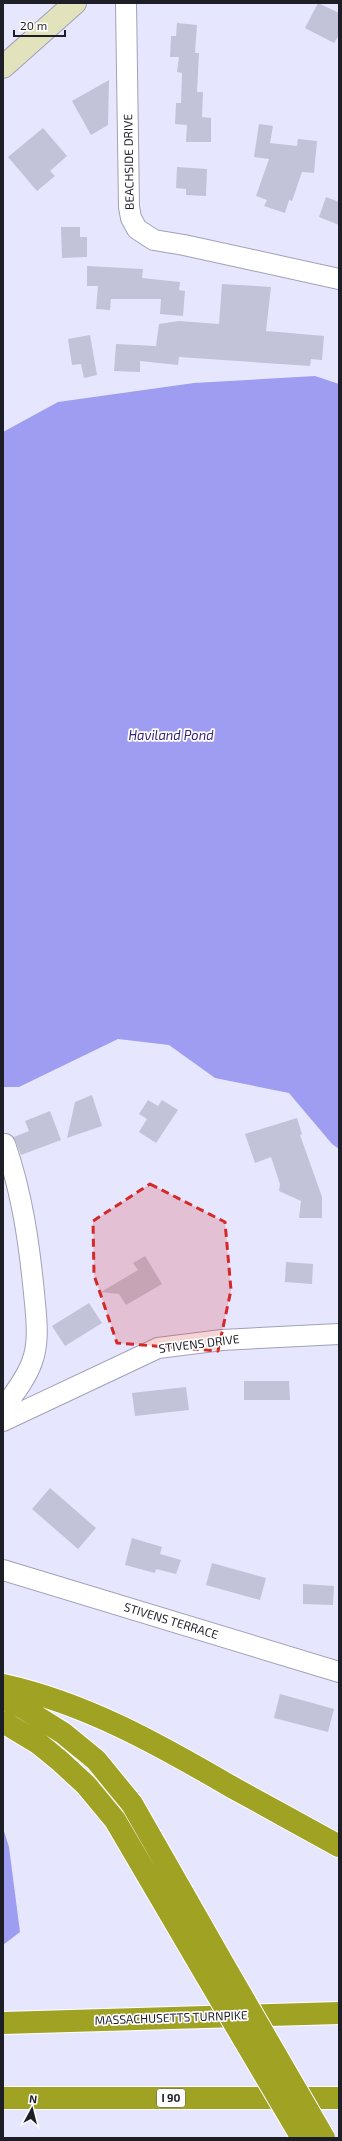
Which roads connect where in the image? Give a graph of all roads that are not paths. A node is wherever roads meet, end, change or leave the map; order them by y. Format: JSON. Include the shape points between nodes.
{"nodes":[{"id":1,"x":75,"y":3,"type":"edge"},
{"id":2,"x":126,"y":3,"type":"edge"},
{"id":3,"x":3,"y":67,"type":"edge"},
{"id":4,"x":339,"y":279,"type":"edge"},
{"id":5,"x":5,"y":1144,"type":"dead end"},
{"id":6,"x":339,"y":1334,"type":"edge"},
{"id":7,"x":3,"y":1409,"type":"edge"},
{"id":8,"x":3,"y":1421,"type":"edge"},
{"id":9,"x":3,"y":1570,"type":"edge"},
{"id":10,"x":339,"y":1672,"type":"edge"},
{"id":11,"x":3,"y":1685,"type":"edge"},
{"id":12,"x":3,"y":1698,"type":"edge"},
{"id":13,"x":3,"y":1722,"type":"edge"},
{"id":14,"x":339,"y":1846,"type":"edge"},
{"id":15,"x":216,"y":1972,"type":"junction"},
{"id":16,"x":339,"y":2013,"type":"edge"},
{"id":17,"x":3,"y":2023,"type":"edge"},
{"id":18,"x":3,"y":2098,"type":"edge"},
{"id":19,"x":339,"y":2098,"type":"edge"},
{"id":20,"x":302,"y":2138,"type":"edge"},
{"id":21,"x":324,"y":2138,"type":"edge"}],
"edges":[{"from":1,"to":3,"type":"main road"},
{"from":2,"to":4,"type":"street","name":"BEACHSIDE DRIVE","via":[[129,207],[131,218],[138,229],[154,240]]},
{"from":5,"to":7,"type":"street","via":[[23,1208],[30,1247],[37,1328],[32,1362]]},
{"from":6,"to":8,"type":"street","name":"STIVENS DRIVE","via":[[222,1340],[158,1348]]},
{"from":9,"to":10,"type":"street","name":"STIVENS TERRACE"},
{"from":11,"to":14,"type":"highway","via":[[32,1692],[114,1723],[168,1750]]},
{"from":12,"to":15,"type":"highway","via":[[63,1733],[96,1760],[132,1804]]},
{"from":13,"to":15,"type":"highway","via":[[38,1743],[86,1785],[115,1820]]},
{"from":15,"to":20,"type":"highway","bridge":true},
{"from":15,"to":21,"type":"highway","bridge":true},
{"from":16,"to":17,"type":"highway","name":"MASSACHUSETTS TURNPIKE"},
{"from":18,"to":19,"type":"highway","number":"I 90"}]}
